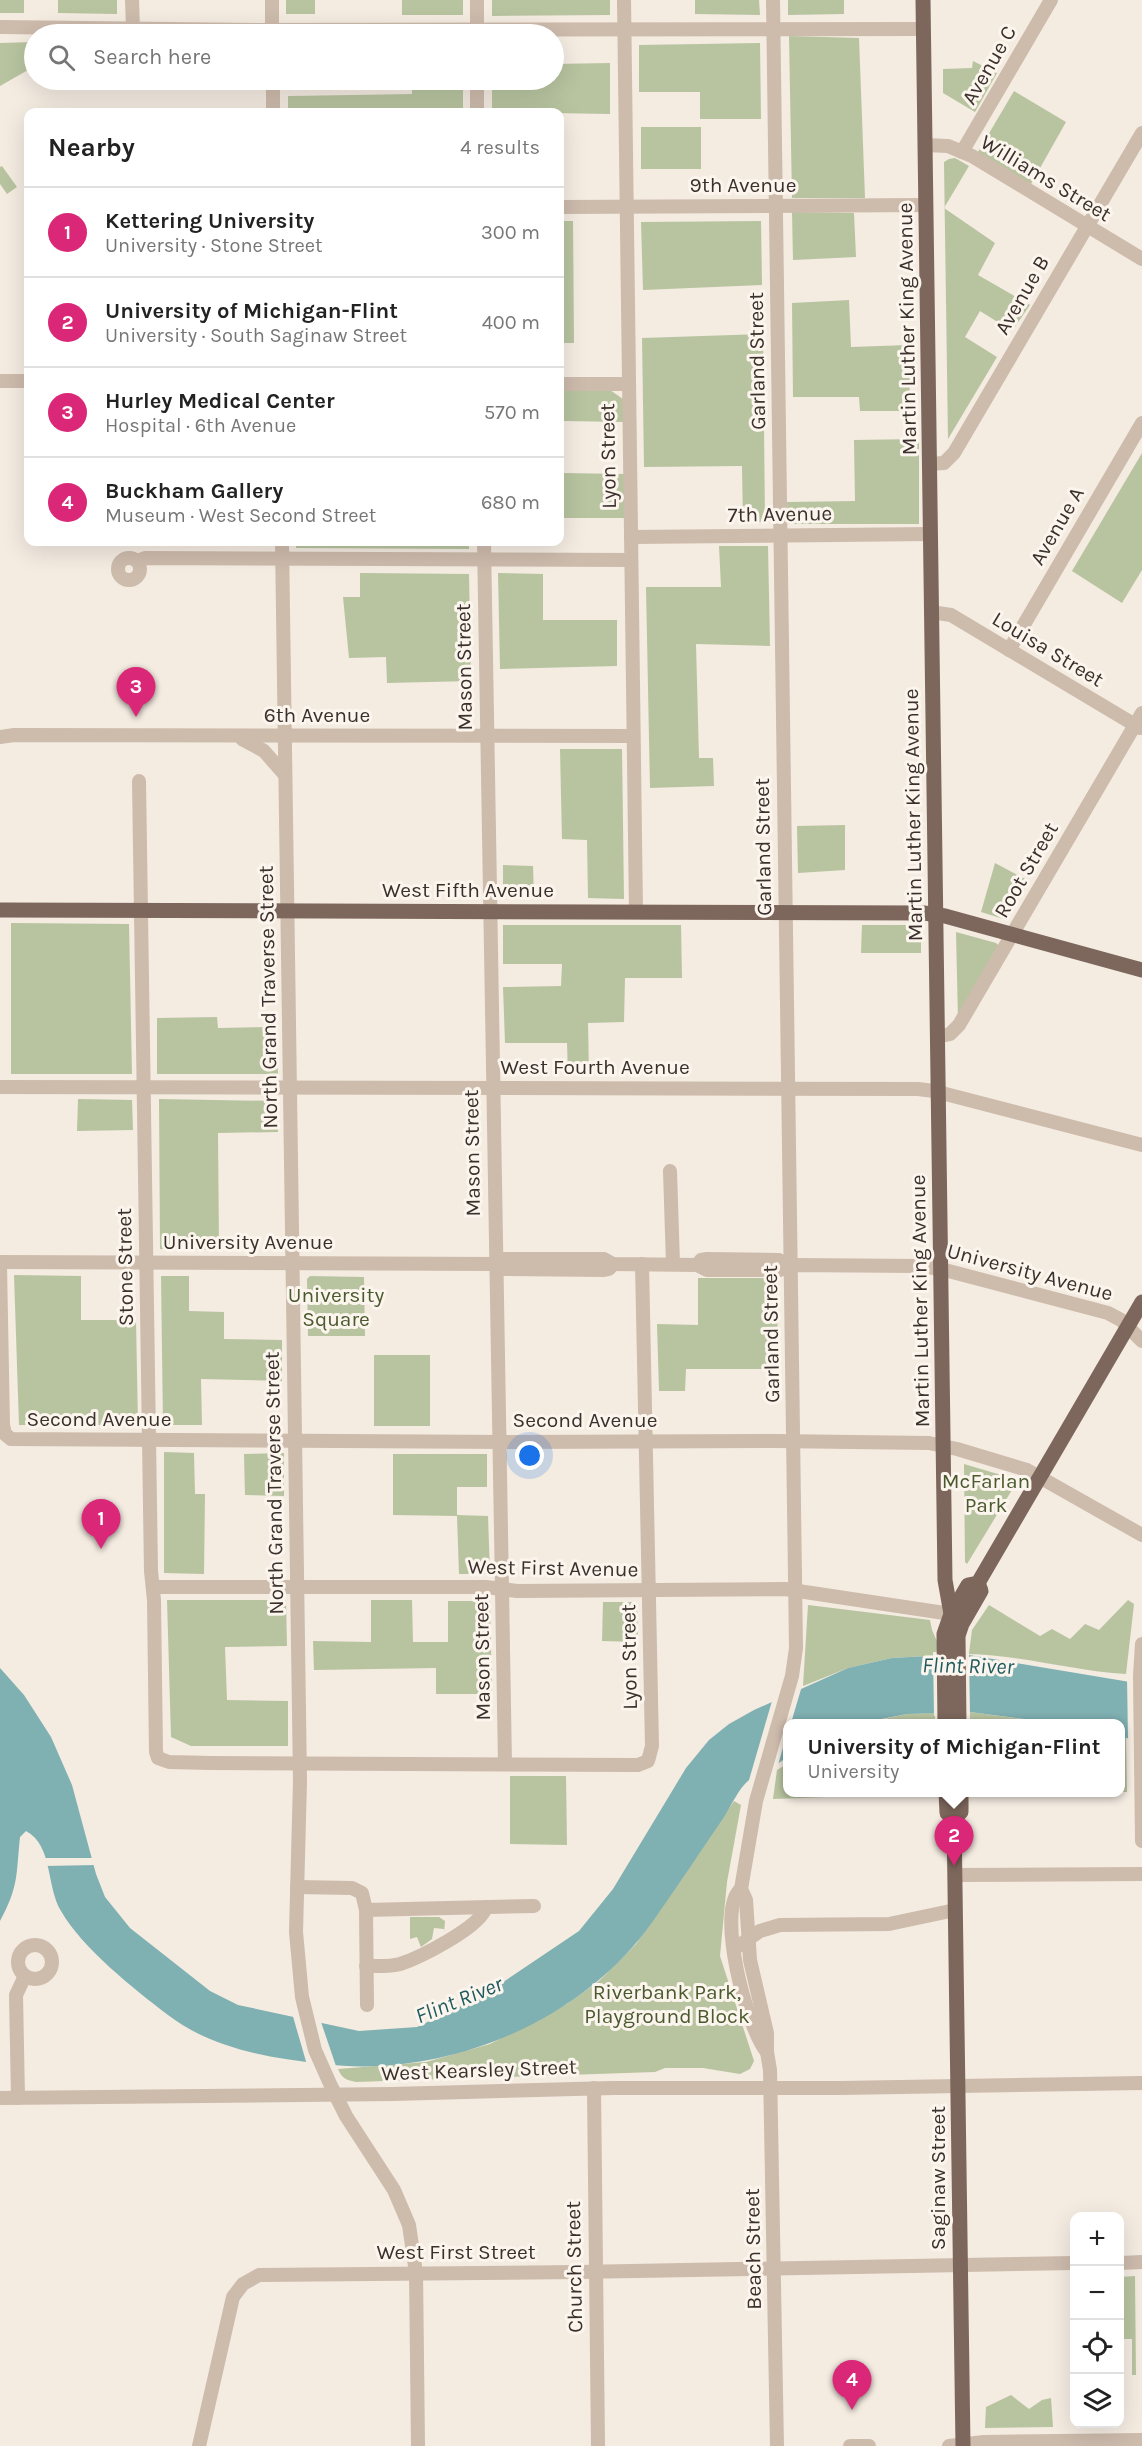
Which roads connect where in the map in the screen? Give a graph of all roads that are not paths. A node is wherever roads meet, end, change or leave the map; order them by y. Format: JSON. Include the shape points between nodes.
{"nodes":[{"id":1,"x":132,"y":0,"type":"edge"},
{"id":2,"x":272,"y":0,"type":"edge"},
{"id":3,"x":477,"y":0,"type":"edge"},
{"id":4,"x":624,"y":0,"type":"edge"},
{"id":5,"x":773,"y":0,"type":"edge"},
{"id":6,"x":923,"y":0,"type":"edge"},
{"id":7,"x":1051,"y":0,"type":"edge"},
{"id":8,"x":133,"y":24,"type":"edge"},
{"id":9,"x":272,"y":24,"type":"edge"},
{"id":10,"x":477,"y":24,"type":"edge"},
{"id":11,"x":0,"y":27,"type":"edge"},
{"id":12,"x":24,"y":27,"type":"edge"},
{"id":13,"x":774,"y":29,"type":"junction"},
{"id":14,"x":923,"y":29,"type":"junction"},
{"id":15,"x":624,"y":30,"type":"junction"},
{"id":16,"x":564,"y":31,"type":"edge"},
{"id":17,"x":273,"y":90,"type":"edge"},
{"id":18,"x":477,"y":90,"type":"edge"},
{"id":19,"x":273,"y":108,"type":"edge"},
{"id":20,"x":477,"y":108,"type":"edge"},
{"id":21,"x":1142,"y":133,"type":"edge"},
{"id":22,"x":925,"y":145,"type":"junction"},
{"id":23,"x":962,"y":152,"type":"junction"},
{"id":24,"x":926,"y":205,"type":"junction"},
{"id":25,"x":777,"y":206,"type":"junction"},
{"id":26,"x":564,"y":207,"type":"edge"},
{"id":27,"x":625,"y":207,"type":"junction"},
{"id":28,"x":1087,"y":226,"type":"junction"},
{"id":29,"x":1142,"y":259,"type":"edge"},
{"id":30,"x":0,"y":381,"type":"edge"},
{"id":31,"x":24,"y":381,"type":"edge"},
{"id":32,"x":564,"y":384,"type":"edge"},
{"id":33,"x":628,"y":384,"type":"junction"},
{"id":34,"x":1142,"y":423,"type":"edge"},
{"id":35,"x":929,"y":464,"type":"junction"},
{"id":36,"x":930,"y":534,"type":"junction"},
{"id":37,"x":780,"y":535,"type":"junction"},
{"id":38,"x":631,"y":537,"type":"junction"},
{"id":39,"x":282,"y":546,"type":"edge"},
{"id":40,"x":484,"y":546,"type":"edge"},
{"id":41,"x":282,"y":559,"type":"junction"},
{"id":42,"x":484,"y":560,"type":"junction"},
{"id":43,"x":631,"y":560,"type":"junction"},
{"id":44,"x":137,"y":561,"type":"dead end"},
{"id":45,"x":931,"y":612,"type":"junction"},
{"id":46,"x":1009,"y":650,"type":"junction"},
{"id":47,"x":1140,"y":722,"type":"edge"},
{"id":48,"x":238,"y":736,"type":"junction"},
{"id":49,"x":284,"y":736,"type":"junction"},
{"id":50,"x":486,"y":736,"type":"junction"},
{"id":51,"x":633,"y":736,"type":"junction"},
{"id":52,"x":0,"y":737,"type":"edge"},
{"id":53,"x":285,"y":775,"type":"junction"},
{"id":54,"x":139,"y":782,"type":"dead end"},
{"id":55,"x":0,"y":910,"type":"edge"},
{"id":56,"x":141,"y":911,"type":"junction"},
{"id":57,"x":287,"y":911,"type":"junction"},
{"id":58,"x":489,"y":911,"type":"junction"},
{"id":59,"x":636,"y":912,"type":"junction"},
{"id":60,"x":784,"y":912,"type":"junction"},
{"id":61,"x":936,"y":914,"type":"junction"},
{"id":62,"x":1013,"y":934,"type":"junction"},
{"id":63,"x":1142,"y":970,"type":"edge"},
{"id":64,"x":937,"y":1037,"type":"junction"},
{"id":65,"x":0,"y":1087,"type":"edge"},
{"id":66,"x":144,"y":1087,"type":"junction"},
{"id":67,"x":289,"y":1088,"type":"junction"},
{"id":68,"x":492,"y":1088,"type":"junction"},
{"id":69,"x":787,"y":1089,"type":"junction"},
{"id":70,"x":938,"y":1092,"type":"junction"},
{"id":71,"x":1142,"y":1145,"type":"edge"},
{"id":72,"x":670,"y":1171,"type":"dead end"},
{"id":73,"x":146,"y":1263,"type":"junction"},
{"id":74,"x":292,"y":1263,"type":"junction"},
{"id":75,"x":0,"y":1264,"type":"edge"},
{"id":76,"x":495,"y":1264,"type":"junction"},
{"id":77,"x":642,"y":1264,"type":"junction"},
{"id":78,"x":673,"y":1264,"type":"junction"},
{"id":79,"x":790,"y":1265,"type":"junction"},
{"id":80,"x":940,"y":1269,"type":"junction"},
{"id":81,"x":1142,"y":1302,"type":"edge"},
{"id":82,"x":1128,"y":1326,"type":"junction"},
{"id":83,"x":1142,"y":1341,"type":"edge"},
{"id":84,"x":149,"y":1440,"type":"junction"},
{"id":85,"x":295,"y":1440,"type":"junction"},
{"id":86,"x":646,"y":1441,"type":"junction"},
{"id":87,"x":499,"y":1442,"type":"junction"},
{"id":88,"x":794,"y":1442,"type":"junction"},
{"id":89,"x":943,"y":1445,"type":"junction"},
{"id":90,"x":1040,"y":1477,"type":"junction"},
{"id":91,"x":1142,"y":1535,"type":"edge"},
{"id":92,"x":153,"y":1587,"type":"junction"},
{"id":93,"x":297,"y":1587,"type":"junction"},
{"id":94,"x":502,"y":1589,"type":"junction"},
{"id":95,"x":649,"y":1590,"type":"junction"},
{"id":96,"x":795,"y":1590,"type":"junction"},
{"id":97,"x":957,"y":1618,"type":"junction"},
{"id":98,"x":1142,"y":1644,"type":"edge"},
{"id":99,"x":950,"y":1649,"type":"junction"},
{"id":100,"x":787,"y":1693,"type":"joint"},
{"id":101,"x":945,"y":1719,"type":"edge"},
{"id":102,"x":958,"y":1719,"type":"edge"},
{"id":103,"x":1141,"y":1742,"type":"edge"},
{"id":104,"x":300,"y":1763,"type":"junction"},
{"id":105,"x":505,"y":1764,"type":"junction"},
{"id":106,"x":946,"y":1797,"type":"edge"},
{"id":107,"x":961,"y":1797,"type":"edge"},
{"id":108,"x":954,"y":1818,"type":"junction"},
{"id":109,"x":1142,"y":1841,"type":"edge"},
{"id":110,"x":1142,"y":1874,"type":"edge"},
{"id":111,"x":955,"y":1875,"type":"junction"},
{"id":112,"x":297,"y":1887,"type":"junction"},
{"id":113,"x":741,"y":1889,"type":"junction"},
{"id":114,"x":534,"y":1906,"type":"dead end"},
{"id":115,"x":447,"y":1908,"type":"junction"},
{"id":116,"x":486,"y":1908,"type":"junction"},
{"id":117,"x":366,"y":1910,"type":"junction"},
{"id":118,"x":955,"y":1910,"type":"junction"},
{"id":119,"x":456,"y":1936,"type":"junction"},
{"id":120,"x":748,"y":1939,"type":"junction"},
{"id":121,"x":734,"y":1949,"type":"junction"},
{"id":122,"x":366,"y":1966,"type":"junction"},
{"id":123,"x":25,"y":1976,"type":"dead end"},
{"id":124,"x":367,"y":2005,"type":"dead end"},
{"id":125,"x":766,"y":2052,"type":"junction"},
{"id":126,"x":1142,"y":2083,"type":"edge"},
{"id":127,"x":959,"y":2086,"type":"junction"},
{"id":128,"x":594,"y":2088,"type":"junction"},
{"id":129,"x":771,"y":2088,"type":"junction"},
{"id":130,"x":334,"y":2094,"type":"junction"},
{"id":131,"x":0,"y":2098,"type":"edge"},
{"id":132,"x":18,"y":2098,"type":"junction"},
{"id":133,"x":1142,"y":2262,"type":"edge"},
{"id":134,"x":1070,"y":2263,"type":"edge"},
{"id":135,"x":1124,"y":2263,"type":"edge"},
{"id":136,"x":960,"y":2265,"type":"junction"},
{"id":137,"x":774,"y":2268,"type":"junction"},
{"id":138,"x":595,"y":2272,"type":"junction"},
{"id":139,"x":416,"y":2273,"type":"junction"},
{"id":140,"x":1142,"y":2440,"type":"edge"},
{"id":141,"x":199,"y":2446,"type":"edge"},
{"id":142,"x":418,"y":2446,"type":"edge"},
{"id":143,"x":598,"y":2446,"type":"edge"},
{"id":144,"x":777,"y":2446,"type":"edge"},
{"id":145,"x":850,"y":2446,"type":"edge"},
{"id":146,"x":869,"y":2446,"type":"edge"},
{"id":147,"x":959,"y":2446,"type":"edge"}],
"edges":[{"from":1,"to":8,"type":"street"},
{"from":2,"to":9,"type":"street"},
{"from":3,"to":10,"type":"street"},
{"from":4,"to":15,"type":"street","name":"Lyon Street"},
{"from":5,"to":13,"type":"street","name":"Garland Street"},
{"from":6,"to":14,"type":"main road","name":"Martin Luther King Avenue"},
{"from":7,"to":23,"type":"street","name":"Avenue C"},
{"from":11,"to":12,"type":"street"},
{"from":13,"to":14,"type":"street"},
{"from":13,"to":15,"type":"street"},
{"from":13,"to":25,"type":"street","name":"Garland Street"},
{"from":14,"to":22,"type":"main road","name":"Martin Luther King Avenue"},
{"from":15,"to":16,"type":"street"},
{"from":15,"to":27,"type":"street","name":"Lyon Street"},
{"from":17,"to":19,"type":"street"},
{"from":18,"to":20,"type":"street"},
{"from":21,"to":28,"type":"street","name":"Avenue B"},
{"from":22,"to":23,"type":"street","name":"Williams Street","via":[[948,146]]},
{"from":22,"to":24,"type":"main road","name":"Martin Luther King Avenue"},
{"from":23,"to":28,"type":"street","name":"Williams Street"},
{"from":24,"to":25,"type":"street","name":"9th Avenue"},
{"from":24,"to":35,"type":"main road","name":"Martin Luther King Avenue"},
{"from":25,"to":27,"type":"street","name":"9th Avenue"},
{"from":25,"to":37,"type":"street","name":"Garland Street"},
{"from":26,"to":27,"type":"street","name":"9th Avenue"},
{"from":27,"to":33,"type":"street","name":"Lyon Street"},
{"from":28,"to":29,"type":"street","name":"Williams Street"},
{"from":28,"to":35,"type":"street","name":"Avenue B","via":[[954,453],[945,463]]},
{"from":30,"to":31,"type":"street"},
{"from":32,"to":33,"type":"street"},
{"from":33,"to":38,"type":"street","name":"Lyon Street"},
{"from":34,"to":46,"type":"street","name":"Avenue A"},
{"from":35,"to":36,"type":"main road","name":"Martin Luther King Avenue"},
{"from":36,"to":37,"type":"street","name":"7th Avenue"},
{"from":36,"to":45,"type":"main road","name":"Martin Luther King Avenue"},
{"from":37,"to":38,"type":"street","name":"7th Avenue"},
{"from":37,"to":60,"type":"street","name":"Garland Street"},
{"from":38,"to":43,"type":"street","name":"Lyon Street"},
{"from":39,"to":41,"type":"street","name":"North Grand Traverse Street"},
{"from":40,"to":42,"type":"street","name":"Mason Street"},
{"from":41,"to":42,"type":"street"},
{"from":41,"to":44,"type":"street"},
{"from":41,"to":49,"type":"street","name":"North Grand Traverse Street"},
{"from":42,"to":43,"type":"street"},
{"from":42,"to":50,"type":"street","name":"Mason Street"},
{"from":43,"to":51,"type":"street","name":"Lyon Street"},
{"from":45,"to":46,"type":"street","name":"Louisa Street","via":[[951,615]]},
{"from":45,"to":61,"type":"main road","name":"Martin Luther King Avenue"},
{"from":46,"to":47,"type":"street","name":"Louisa Street"},
{"from":47,"to":62,"type":"street","name":"Root Street"},
{"from":48,"to":49,"type":"street","name":"6th Avenue"},
{"from":48,"to":52,"type":"street","name":"6th Avenue"},
{"from":48,"to":53,"type":"street","via":[[264,751]]},
{"from":49,"to":50,"type":"street","name":"6th Avenue"},
{"from":49,"to":53,"type":"street","name":"North Grand Traverse Street"},
{"from":50,"to":51,"type":"street","name":"6th Avenue"},
{"from":50,"to":58,"type":"street","name":"Mason Street"},
{"from":51,"to":59,"type":"street","name":"Lyon Street"},
{"from":53,"to":57,"type":"street","name":"North Grand Traverse Street"},
{"from":54,"to":56,"type":"street","name":"Stone Street"},
{"from":55,"to":56,"type":"main road","name":"West Fifth Avenue"},
{"from":56,"to":57,"type":"main road","name":"West Fifth Avenue"},
{"from":56,"to":66,"type":"street","name":"Stone Street"},
{"from":57,"to":58,"type":"main road","name":"West Fifth Avenue"},
{"from":57,"to":67,"type":"street","name":"North Grand Traverse Street"},
{"from":58,"to":59,"type":"main road","name":"West Fifth Avenue"},
{"from":58,"to":68,"type":"street","name":"Mason Street"},
{"from":59,"to":60,"type":"main road","name":"West Fifth Avenue"},
{"from":60,"to":61,"type":"main road","name":"West Fifth Avenue"},
{"from":60,"to":69,"type":"street","name":"Garland Street"},
{"from":61,"to":62,"type":"main road","name":"West Fifth Avenue"},
{"from":61,"to":64,"type":"main road","name":"Martin Luther King Avenue"},
{"from":62,"to":63,"type":"main road","name":"West Fifth Avenue"},
{"from":62,"to":64,"type":"street","name":"Root Street","via":[[957,1028],[950,1035]]},
{"from":64,"to":70,"type":"main road","name":"Martin Luther King Avenue"},
{"from":65,"to":66,"type":"street","name":"West Fourth Avenue"},
{"from":66,"to":67,"type":"street","name":"West Fourth Avenue"},
{"from":66,"to":73,"type":"street","name":"Stone Street"},
{"from":67,"to":68,"type":"street","name":"West Fourth Avenue"},
{"from":67,"to":74,"type":"street","name":"North Grand Traverse Street"},
{"from":68,"to":69,"type":"street","name":"West Fourth Avenue"},
{"from":68,"to":76,"type":"street","name":"Mason Street"},
{"from":69,"to":70,"type":"street","name":"West Fourth Avenue"},
{"from":69,"to":79,"type":"street","name":"Garland Street"},
{"from":70,"to":71,"type":"street","name":"West Fourth Avenue"},
{"from":70,"to":80,"type":"main road","name":"Martin Luther King Avenue"},
{"from":72,"to":78,"type":"street"},
{"from":73,"to":74,"type":"street","name":"University Avenue"},
{"from":73,"to":75,"type":"street","name":"University Avenue"},
{"from":73,"to":84,"type":"street","name":"Stone Street"},
{"from":74,"to":76,"type":"street","name":"University Avenue"},
{"from":74,"to":85,"type":"street","name":"North Grand Traverse Street"},
{"from":75,"to":84,"type":"street","name":"Second Avenue","via":[[3,1429],[8,1437]]},
{"from":76,"to":77,"type":"street","name":"University Avenue","via":[[503,1269],[593,1270],[609,1269],[613,1264]]},
{"from":76,"to":87,"type":"street","name":"Mason Street"},
{"from":77,"to":78,"type":"street","name":"University Avenue"},
{"from":77,"to":86,"type":"street","name":"Lyon Street"},
{"from":78,"to":79,"type":"street","name":"University Avenue","via":[[697,1265],[707,1270],[780,1270]]},
{"from":79,"to":80,"type":"street","name":"University Avenue"},
{"from":79,"to":88,"type":"street","name":"Garland Street"},
{"from":80,"to":82,"type":"street","name":"University Avenue","via":[[1108,1313]]},
{"from":80,"to":89,"type":"main road","name":"Martin Luther King Avenue"},
{"from":81,"to":82,"type":"main road"},
{"from":82,"to":83,"type":"street","name":"University Avenue"},
{"from":82,"to":90,"type":"main road"},
{"from":84,"to":85,"type":"street","name":"Second Avenue"},
{"from":84,"to":92,"type":"street","name":"Stone Street"},
{"from":85,"to":87,"type":"street","name":"Second Avenue"},
{"from":85,"to":93,"type":"street","name":"North Grand Traverse Street"},
{"from":86,"to":87,"type":"street","name":"Second Avenue"},
{"from":86,"to":88,"type":"street","name":"Second Avenue"},
{"from":86,"to":95,"type":"street","name":"Lyon Street"},
{"from":87,"to":94,"type":"street","name":"Mason Street"},
{"from":88,"to":89,"type":"street","name":"Second Avenue"},
{"from":88,"to":96,"type":"street","name":"Garland Street"},
{"from":89,"to":90,"type":"street","name":"Second Avenue","via":[[1023,1468]]},
{"from":89,"to":97,"type":"main road","name":"Martin Luther King Avenue","via":[[945,1580]]},
{"from":90,"to":91,"type":"street","name":"Second Avenue"},
{"from":90,"to":97,"type":"main road","via":[[978,1583],[968,1585]]},
{"from":92,"to":93,"type":"street","name":"West First Avenue"},
{"from":92,"to":104,"type":"street","name":"Stone Street","via":[[156,1752],[160,1760]]},
{"from":93,"to":94,"type":"street","name":"West First Avenue"},
{"from":93,"to":104,"type":"street","name":"North Grand Traverse Street"},
{"from":94,"to":95,"type":"street","name":"West First Avenue"},
{"from":94,"to":105,"type":"street","name":"Mason Street"},
{"from":95,"to":96,"type":"street","name":"West First Avenue"},
{"from":95,"to":105,"type":"street","name":"Lyon Street","via":[[652,1749],[648,1761],[639,1765]]},
{"from":96,"to":97,"type":"street","name":"West First Avenue"},
{"from":96,"to":100,"type":"street","name":"Garland Street","via":[[795,1653]]},
{"from":97,"to":99,"type":"main road","via":[[945,1629]]},
{"from":98,"to":103,"type":"street"},
{"from":99,"to":101,"type":"main road"},
{"from":99,"to":102,"type":"main road"},
{"from":100,"to":113,"type":"street","name":"Beach Street","via":[[749,1831]]},
{"from":103,"to":109,"type":"street"},
{"from":104,"to":105,"type":"street"},
{"from":104,"to":112,"type":"street","name":"North Grand Traverse Street"},
{"from":106,"to":108,"type":"main road","via":[[947,1814]]},
{"from":107,"to":108,"type":"main road","via":[[961,1812]]},
{"from":108,"to":111,"type":"main road","name":"Saginaw Street"},
{"from":110,"to":111,"type":"street"},
{"from":111,"to":118,"type":"main road","name":"Saginaw Street"},
{"from":112,"to":117,"type":"street","via":[[356,1889],[363,1894]]},
{"from":112,"to":130,"type":"street","name":"North Grand Traverse Street","via":[[296,1954],[304,2008]]},
{"from":113,"to":120,"type":"street","name":"Beach Street","via":[[746,1900]]},
{"from":113,"to":121,"type":"street","name":"Beach Street","via":[[733,1901]]},
{"from":114,"to":116,"type":"street"},
{"from":115,"to":116,"type":"street"},
{"from":115,"to":117,"type":"street"},
{"from":115,"to":119,"type":"street","via":[[457,1924]]},
{"from":116,"to":119,"type":"street","via":[[480,1918]]},
{"from":117,"to":122,"type":"street"},
{"from":118,"to":120,"type":"street","via":[[902,1923],[780,1925]]},
{"from":118,"to":127,"type":"main road","name":"Saginaw Street"},
{"from":119,"to":122,"type":"street","via":[[402,1963]]},
{"from":120,"to":121,"type":"street"},
{"from":120,"to":125,"type":"street","name":"Beach Street","via":[[754,1985],[766,2029]]},
{"from":121,"to":125,"type":"street","name":"Beach Street","via":[[745,2006]]},
{"from":122,"to":124,"type":"street"},
{"from":123,"to":132,"type":"street","via":[[16,1995]]},
{"from":125,"to":129,"type":"street","name":"Beach Street"},
{"from":126,"to":127,"type":"street","name":"West Kearsley Street"},
{"from":127,"to":129,"type":"street","name":"West Kearsley Street"},
{"from":127,"to":136,"type":"main road","name":"Saginaw Street"},
{"from":128,"to":129,"type":"street","name":"West Kearsley Street"},
{"from":128,"to":130,"type":"street","name":"West Kearsley Street"},
{"from":128,"to":138,"type":"street","name":"Church Street"},
{"from":129,"to":137,"type":"street","name":"Beach Street"},
{"from":130,"to":132,"type":"street","name":"West Kearsley Street"},
{"from":130,"to":139,"type":"street","name":"North Grand Traverse Street","via":[[401,2204],[411,2234]]},
{"from":131,"to":132,"type":"street","name":"West Kearsley Street"},
{"from":133,"to":135,"type":"street"},
{"from":134,"to":136,"type":"street","name":"West First Street"},
{"from":136,"to":137,"type":"street","name":"West First Street"},
{"from":136,"to":147,"type":"main road","name":"Saginaw Street"},
{"from":137,"to":138,"type":"street","name":"West First Street"},
{"from":137,"to":144,"type":"street","name":"Beach Street"},
{"from":138,"to":139,"type":"street","name":"West First Street"},
{"from":138,"to":143,"type":"street","name":"Church Street"},
{"from":139,"to":141,"type":"street","name":"West First Street","via":[[269,2274],[255,2276],[243,2284],[232,2302]]},
{"from":139,"to":142,"type":"street","name":"North Grand Traverse Street"},
{"from":140,"to":147,"type":"street"},
{"from":145,"to":146,"type":"street"}]}
